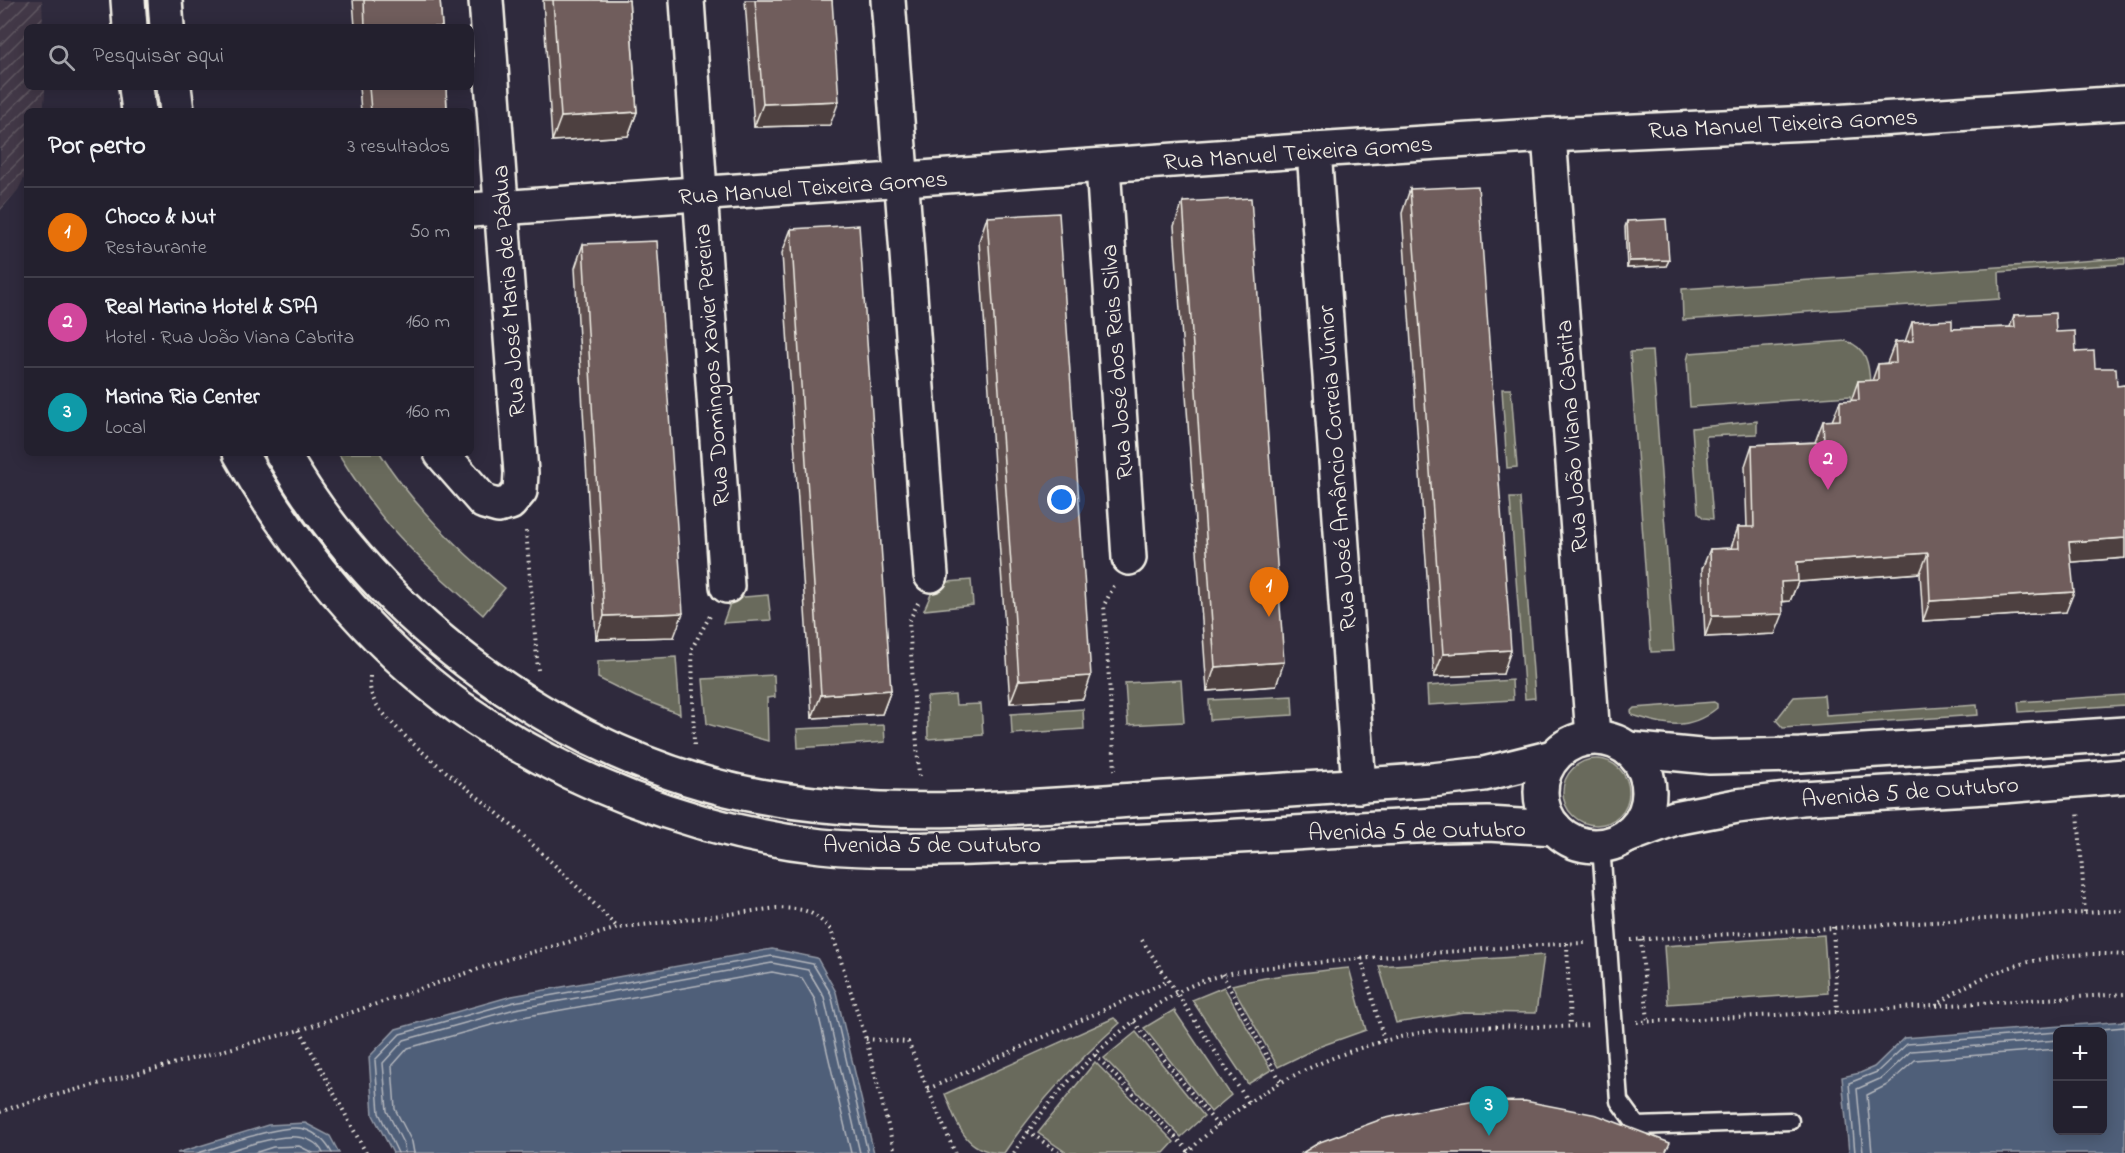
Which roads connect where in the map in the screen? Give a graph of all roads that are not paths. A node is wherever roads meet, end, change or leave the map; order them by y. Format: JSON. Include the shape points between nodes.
{"nodes":[{"id":1,"x":128,"y":0,"type":"edge"},
{"id":2,"x":165,"y":0,"type":"edge"},
{"id":3,"x":486,"y":0,"type":"edge"},
{"id":4,"x":687,"y":0,"type":"edge"},
{"id":5,"x":888,"y":0,"type":"edge"},
{"id":6,"x":130,"y":24,"type":"edge"},
{"id":7,"x":167,"y":24,"type":"edge"},
{"id":8,"x":136,"y":90,"type":"edge"},
{"id":9,"x":174,"y":90,"type":"edge"},
{"id":10,"x":2125,"y":103,"type":"edge"},
{"id":11,"x":139,"y":108,"type":"edge"},
{"id":12,"x":177,"y":108,"type":"edge"},
{"id":13,"x":1549,"y":135,"type":"junction"},
{"id":14,"x":1314,"y":150,"type":"junction"},
{"id":15,"x":1103,"y":166,"type":"junction"},
{"id":16,"x":902,"y":181,"type":"junction"},
{"id":17,"x":700,"y":195,"type":"junction"},
{"id":18,"x":487,"y":209,"type":"edge"},
{"id":19,"x":242,"y":456,"type":"edge"},
{"id":20,"x":284,"y":456,"type":"edge"},
{"id":21,"x":444,"y":456,"type":"edge"},
{"id":22,"x":1129,"y":558,"type":"road end"},
{"id":23,"x":931,"y":575,"type":"road end"},
{"id":24,"x":727,"y":586,"type":"road end"},
{"id":25,"x":2125,"y":734,"type":"edge"},
{"id":26,"x":1593,"y":737,"type":"junction"},
{"id":27,"x":1628,"y":749,"type":"junction"},
{"id":28,"x":1553,"y":758,"type":"junction"},
{"id":29,"x":2125,"y":776,"type":"edge"},
{"id":30,"x":1359,"y":786,"type":"junction"},
{"id":31,"x":1555,"y":828,"type":"junction"},
{"id":32,"x":1614,"y":841,"type":"junction"},
{"id":33,"x":1790,"y":1121,"type":"dead end"}],
"edges":[{"from":1,"to":6,"type":"street"},
{"from":2,"to":7,"type":"street"},
{"from":3,"to":18,"type":"street","name":"Rua José Maria de Pádua"},
{"from":4,"to":17,"type":"street","name":"Rua Domingos Xavier Pereira"},
{"from":5,"to":16,"type":"street"},
{"from":8,"to":11,"type":"street"},
{"from":9,"to":12,"type":"street"},
{"from":10,"to":13,"type":"street","name":"Rua Manuel Teixeira Gomes"},
{"from":13,"to":14,"type":"street","name":"Rua Manuel Teixeira Gomes"},
{"from":13,"to":26,"type":"street","name":"Rua João Viana Cabrita"},
{"from":14,"to":15,"type":"street","name":"Rua Manuel Teixeira Gomes"},
{"from":14,"to":30,"type":"street","name":"Rua José Amâncio Correia Júnior"},
{"from":15,"to":16,"type":"street","name":"Rua Manuel Teixeira Gomes"},
{"from":15,"to":22,"type":"street","name":"Rua José dos Reis Silva"},
{"from":16,"to":17,"type":"street","name":"Rua Manuel Teixeira Gomes"},
{"from":16,"to":23,"type":"street"},
{"from":17,"to":18,"type":"street","name":"Rua Manuel Teixeira Gomes"},
{"from":17,"to":24,"type":"street","name":"Rua Domingos Xavier Pereira"},
{"from":18,"to":21,"type":"street","name":"Rua José Maria de Pádua","via":[[522,473],[520,491],[510,503],[498,506],[484,502]]},
{"from":19,"to":31,"type":"street","name":"Avenida 5 de Outubro","via":[[288,530],[337,592],[379,637],[458,706],[563,768],[622,795],[685,817],[823,846],[910,849],[1095,844],[1435,825]]},
{"from":20,"to":30,"type":"street","name":"Avenida 5 de Outubro","via":[[297,480],[371,573],[417,620],[465,660],[520,699],[585,736],[694,779],[815,804],[921,810]]},
{"from":25,"to":27,"type":"street","name":"Avenida 5 de Outubro","via":[[1801,755],[1710,757]]},
{"from":26,"to":27,"type":"street","via":[[1614,741]]},
{"from":26,"to":28,"type":"street","via":[[1573,742]]},
{"from":27,"to":32,"type":"street","via":[[1640,761],[1649,793],[1638,824]]},
{"from":28,"to":30,"type":"street","name":"Avenida 5 de Outubro","via":[[1484,774]]},
{"from":28,"to":31,"type":"street","via":[[1545,771],[1541,793],[1546,816]]},
{"from":29,"to":32,"type":"street","name":"Avenida 5 de Outubro","via":[[1737,806],[1675,818]]},
{"from":31,"to":32,"type":"street","via":[[1584,845]]},
{"from":32,"to":33,"type":"lane","via":[[1608,942],[1619,1101],[1637,1126]]}]}
